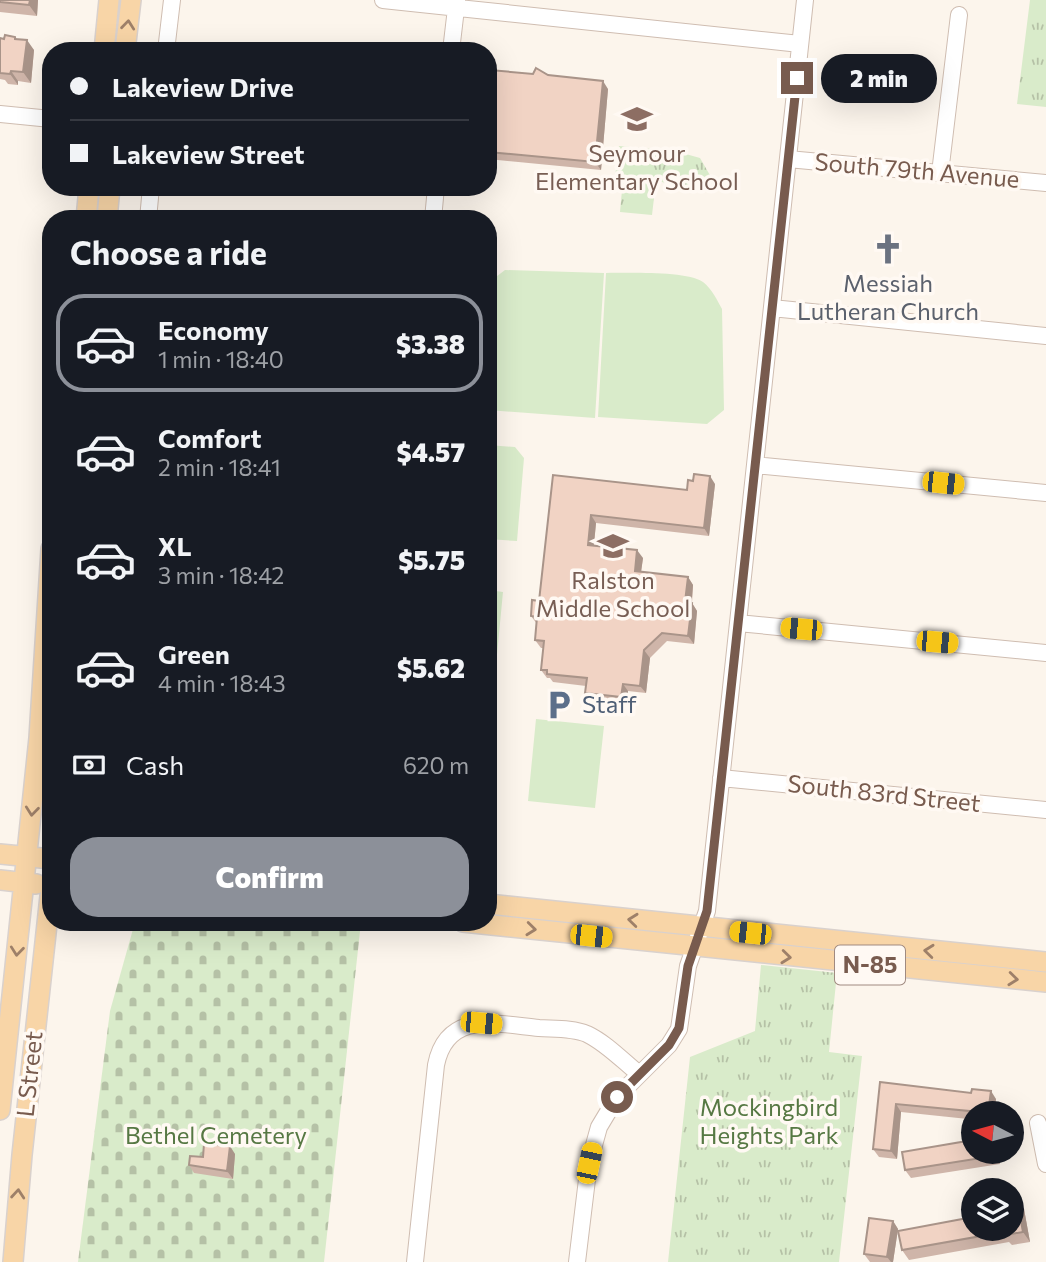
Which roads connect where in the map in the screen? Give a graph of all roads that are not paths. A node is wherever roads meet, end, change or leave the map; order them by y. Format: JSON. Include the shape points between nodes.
{"nodes":[{"id":1,"x":109,"y":0,"type":"edge"},
{"id":2,"x":131,"y":0,"type":"edge"},
{"id":3,"x":172,"y":0,"type":"edge"},
{"id":4,"x":383,"y":0,"type":"edge"},
{"id":5,"x":805,"y":0,"type":"edge"},
{"id":6,"x":456,"y":4,"type":"edge"},
{"id":7,"x":959,"y":15,"type":"dead end"},
{"id":8,"x":105,"y":42,"type":"edge"},
{"id":9,"x":126,"y":42,"type":"edge"},
{"id":10,"x":167,"y":42,"type":"edge"},
{"id":11,"x":452,"y":42,"type":"edge"},
{"id":12,"x":800,"y":44,"type":"junction"},
{"id":13,"x":0,"y":114,"type":"edge"},
{"id":14,"x":42,"y":118,"type":"edge"},
{"id":15,"x":788,"y":159,"type":"junction"},
{"id":16,"x":940,"y":173,"type":"junction"},
{"id":17,"x":1046,"y":183,"type":"edge"},
{"id":18,"x":772,"y":308,"type":"junction"},
{"id":19,"x":1046,"y":336,"type":"edge"},
{"id":20,"x":755,"y":465,"type":"junction"},
{"id":21,"x":1046,"y":494,"type":"edge"},
{"id":22,"x":738,"y":623,"type":"junction"},
{"id":23,"x":1046,"y":653,"type":"edge"},
{"id":24,"x":42,"y":691,"type":"edge"},
{"id":25,"x":721,"y":778,"type":"junction"},
{"id":26,"x":1046,"y":810,"type":"edge"},
{"id":27,"x":0,"y":854,"type":"edge"},
{"id":28,"x":27,"y":856,"type":"junction"},
{"id":29,"x":42,"y":858,"type":"edge"},
{"id":30,"x":0,"y":880,"type":"edge"},
{"id":31,"x":24,"y":883,"type":"junction"},
{"id":32,"x":42,"y":885,"type":"edge"},
{"id":33,"x":497,"y":905,"type":"edge"},
{"id":34,"x":497,"y":926,"type":"edge"},
{"id":35,"x":701,"y":927,"type":"junction"},
{"id":36,"x":46,"y":931,"type":"edge"},
{"id":37,"x":694,"y":947,"type":"junction"},
{"id":38,"x":1046,"y":962,"type":"edge"},
{"id":39,"x":1046,"y":982,"type":"edge"},
{"id":40,"x":639,"y":1074,"type":"junction"},
{"id":41,"x":0,"y":1110,"type":"edge"},
{"id":42,"x":1038,"y":1123,"type":"dead end"},
{"id":43,"x":1046,"y":1164,"type":"edge"},
{"id":44,"x":13,"y":1262,"type":"edge"},
{"id":45,"x":415,"y":1262,"type":"edge"},
{"id":46,"x":577,"y":1262,"type":"edge"}],
"edges":[{"from":1,"to":8,"type":"main road"},
{"from":9,"to":2,"type":"main road","one_way":true},
{"from":3,"to":10,"type":"street"},
{"from":4,"to":6,"type":"street"},
{"from":5,"to":12,"type":"street"},
{"from":6,"to":11,"type":"street"},
{"from":6,"to":12,"type":"street"},
{"from":7,"to":16,"type":"street"},
{"from":12,"to":15,"type":"street"},
{"from":13,"to":14,"type":"street"},
{"from":15,"to":16,"type":"street","name":"South 79th Avenue"},
{"from":15,"to":18,"type":"street"},
{"from":16,"to":17,"type":"street","name":"South 79th Avenue"},
{"from":18,"to":19,"type":"street"},
{"from":18,"to":20,"type":"street"},
{"from":20,"to":21,"type":"street"},
{"from":20,"to":22,"type":"street"},
{"from":22,"to":23,"type":"street"},
{"from":22,"to":25,"type":"street"},
{"from":24,"to":28,"type":"main road","name":"L Street","one_way":true},
{"from":25,"to":26,"type":"street","name":"South 83rd Street"},
{"from":25,"to":35,"type":"street","via":[[707,911]]},
{"from":27,"to":28,"type":"main road"},
{"from":28,"to":29,"type":"main road"},
{"from":28,"to":31,"type":"main road","name":"L Street"},
{"from":30,"to":31,"type":"main road"},
{"from":31,"to":32,"type":"main road"},
{"from":31,"to":41,"type":"main road","name":"L Street","one_way":true},
{"from":35,"to":33,"type":"main road","number":"N-85","one_way":true},
{"from":34,"to":37,"type":"main road","number":"N-85","one_way":true},
{"from":35,"to":37,"type":"street"},
{"from":38,"to":35,"type":"main road","number":"N-85","one_way":true},
{"from":44,"to":36,"type":"main road","name":"L Street","one_way":true},
{"from":37,"to":39,"type":"main road","number":"N-85","one_way":true},
{"from":37,"to":40,"type":"street","via":[[679,1028],[669,1045]]},
{"from":40,"to":45,"type":"street","via":[[579,1031],[481,1023],[454,1032],[438,1059]]},
{"from":40,"to":46,"type":"street","via":[[608,1110],[592,1147]]},
{"from":42,"to":43,"type":"street"}]}
